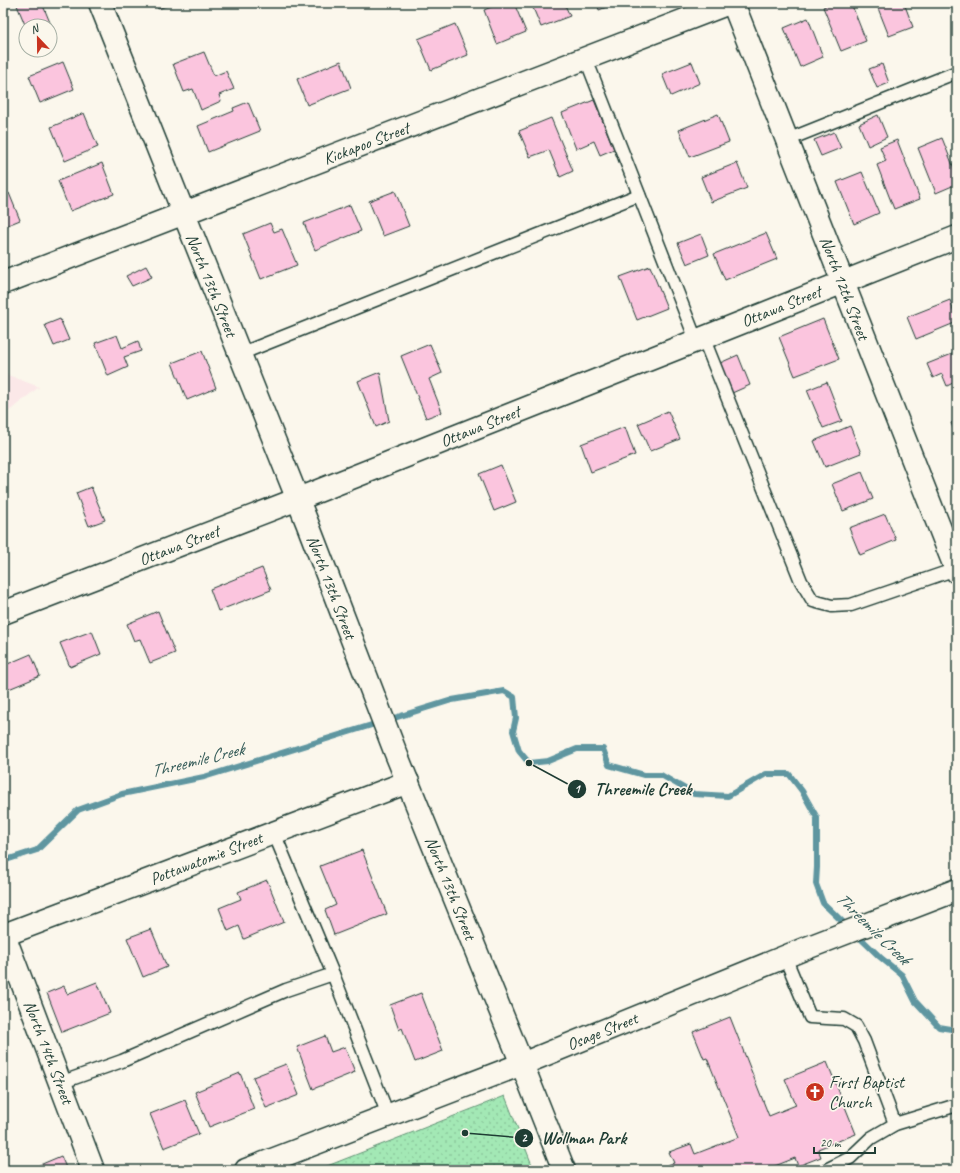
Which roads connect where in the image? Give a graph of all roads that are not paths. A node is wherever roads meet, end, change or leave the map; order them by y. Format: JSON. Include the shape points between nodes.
{"nodes":[{"id":1,"x":100,"y":3,"type":"edge"},
{"id":2,"x":729,"y":3,"type":"edge"},
{"id":3,"x":733,"y":3,"type":"edge"},
{"id":4,"x":586,"y":59,"type":"junction"},
{"id":5,"x":957,"y":72,"type":"edge"},
{"id":6,"x":787,"y":140,"type":"junction"},
{"id":7,"x":639,"y":194,"type":"junction"},
{"id":8,"x":184,"y":214,"type":"junction"},
{"id":9,"x":957,"y":236,"type":"edge"},
{"id":10,"x":842,"y":282,"type":"junction"},
{"id":11,"x":3,"y":283,"type":"edge"},
{"id":12,"x":699,"y":339,"type":"junction"},
{"id":13,"x":240,"y":354,"type":"junction"},
{"id":14,"x":298,"y":499,"type":"junction"},
{"id":15,"x":957,"y":570,"type":"edge"},
{"id":16,"x":3,"y":613,"type":"edge"},
{"id":17,"x":408,"y":782,"type":"junction"},
{"id":18,"x":274,"y":833,"type":"junction"},
{"id":19,"x":957,"y":890,"type":"edge"},
{"id":20,"x":4,"y":935,"type":"joint"},
{"id":21,"x":794,"y":953,"type":"junction"},
{"id":22,"x":333,"y":974,"type":"junction"},
{"id":23,"x":522,"y":1064,"type":"junction"},
{"id":24,"x":60,"y":1083,"type":"junction"},
{"id":25,"x":957,"y":1105,"type":"edge"},
{"id":26,"x":388,"y":1116,"type":"junction"},
{"id":27,"x":895,"y":1124,"type":"junction"},
{"id":28,"x":93,"y":1170,"type":"edge"},
{"id":29,"x":246,"y":1170,"type":"edge"},
{"id":30,"x":564,"y":1170,"type":"edge"},
{"id":31,"x":826,"y":1170,"type":"edge"}],
"edges":[{"from":1,"to":8,"type":"street","name":"North 13th Street"},
{"from":2,"to":4,"type":"street","name":"Kickapoo Street"},
{"from":3,"to":6,"type":"street","name":"North 12th Street"},
{"from":4,"to":7,"type":"lane"},
{"from":4,"to":8,"type":"street","name":"Kickapoo Street"},
{"from":5,"to":6,"type":"lane"},
{"from":6,"to":10,"type":"street","name":"North 12th Street"},
{"from":7,"to":12,"type":"lane"},
{"from":7,"to":13,"type":"lane"},
{"from":8,"to":11,"type":"street","name":"Kickapoo Street"},
{"from":8,"to":13,"type":"street","name":"North 13th Street"},
{"from":9,"to":10,"type":"street","name":"Ottawa Street"},
{"from":10,"to":12,"type":"street","name":"Ottawa Street"},
{"from":10,"to":15,"type":"street","name":"North 12th Street"},
{"from":12,"to":14,"type":"street","name":"Ottawa Street"},
{"from":12,"to":15,"type":"lane","via":[[801,581],[813,601],[832,606],[851,605]]},
{"from":13,"to":14,"type":"street","name":"North 13th Street"},
{"from":14,"to":16,"type":"street","name":"Ottawa Street"},
{"from":14,"to":17,"type":"street","name":"North 13th Street"},
{"from":17,"to":18,"type":"street","name":"Pottawatomie Street"},
{"from":17,"to":23,"type":"street","name":"North 13th Street"},
{"from":18,"to":20,"type":"street","name":"Pottawatomie Street"},
{"from":18,"to":22,"type":"lane"},
{"from":19,"to":21,"type":"street","name":"Osage Street"},
{"from":20,"to":24,"type":"street","name":"North 14th Street"},
{"from":21,"to":23,"type":"street","name":"Osage Street"},
{"from":21,"to":27,"type":"lane","via":[[810,1017],[844,1019],[856,1026]]},
{"from":22,"to":24,"type":"lane","via":[[286,990],[122,1062]]},
{"from":22,"to":26,"type":"lane"},
{"from":23,"to":26,"type":"street","name":"Osage Street"},
{"from":23,"to":30,"type":"street","name":"North 13th Street"},
{"from":24,"to":28,"type":"street","name":"North 14th Street"},
{"from":25,"to":27,"type":"lane"},
{"from":26,"to":29,"type":"street","name":"Osage Street"},
{"from":27,"to":31,"type":"lane","via":[[871,1138],[850,1158]]}]}
